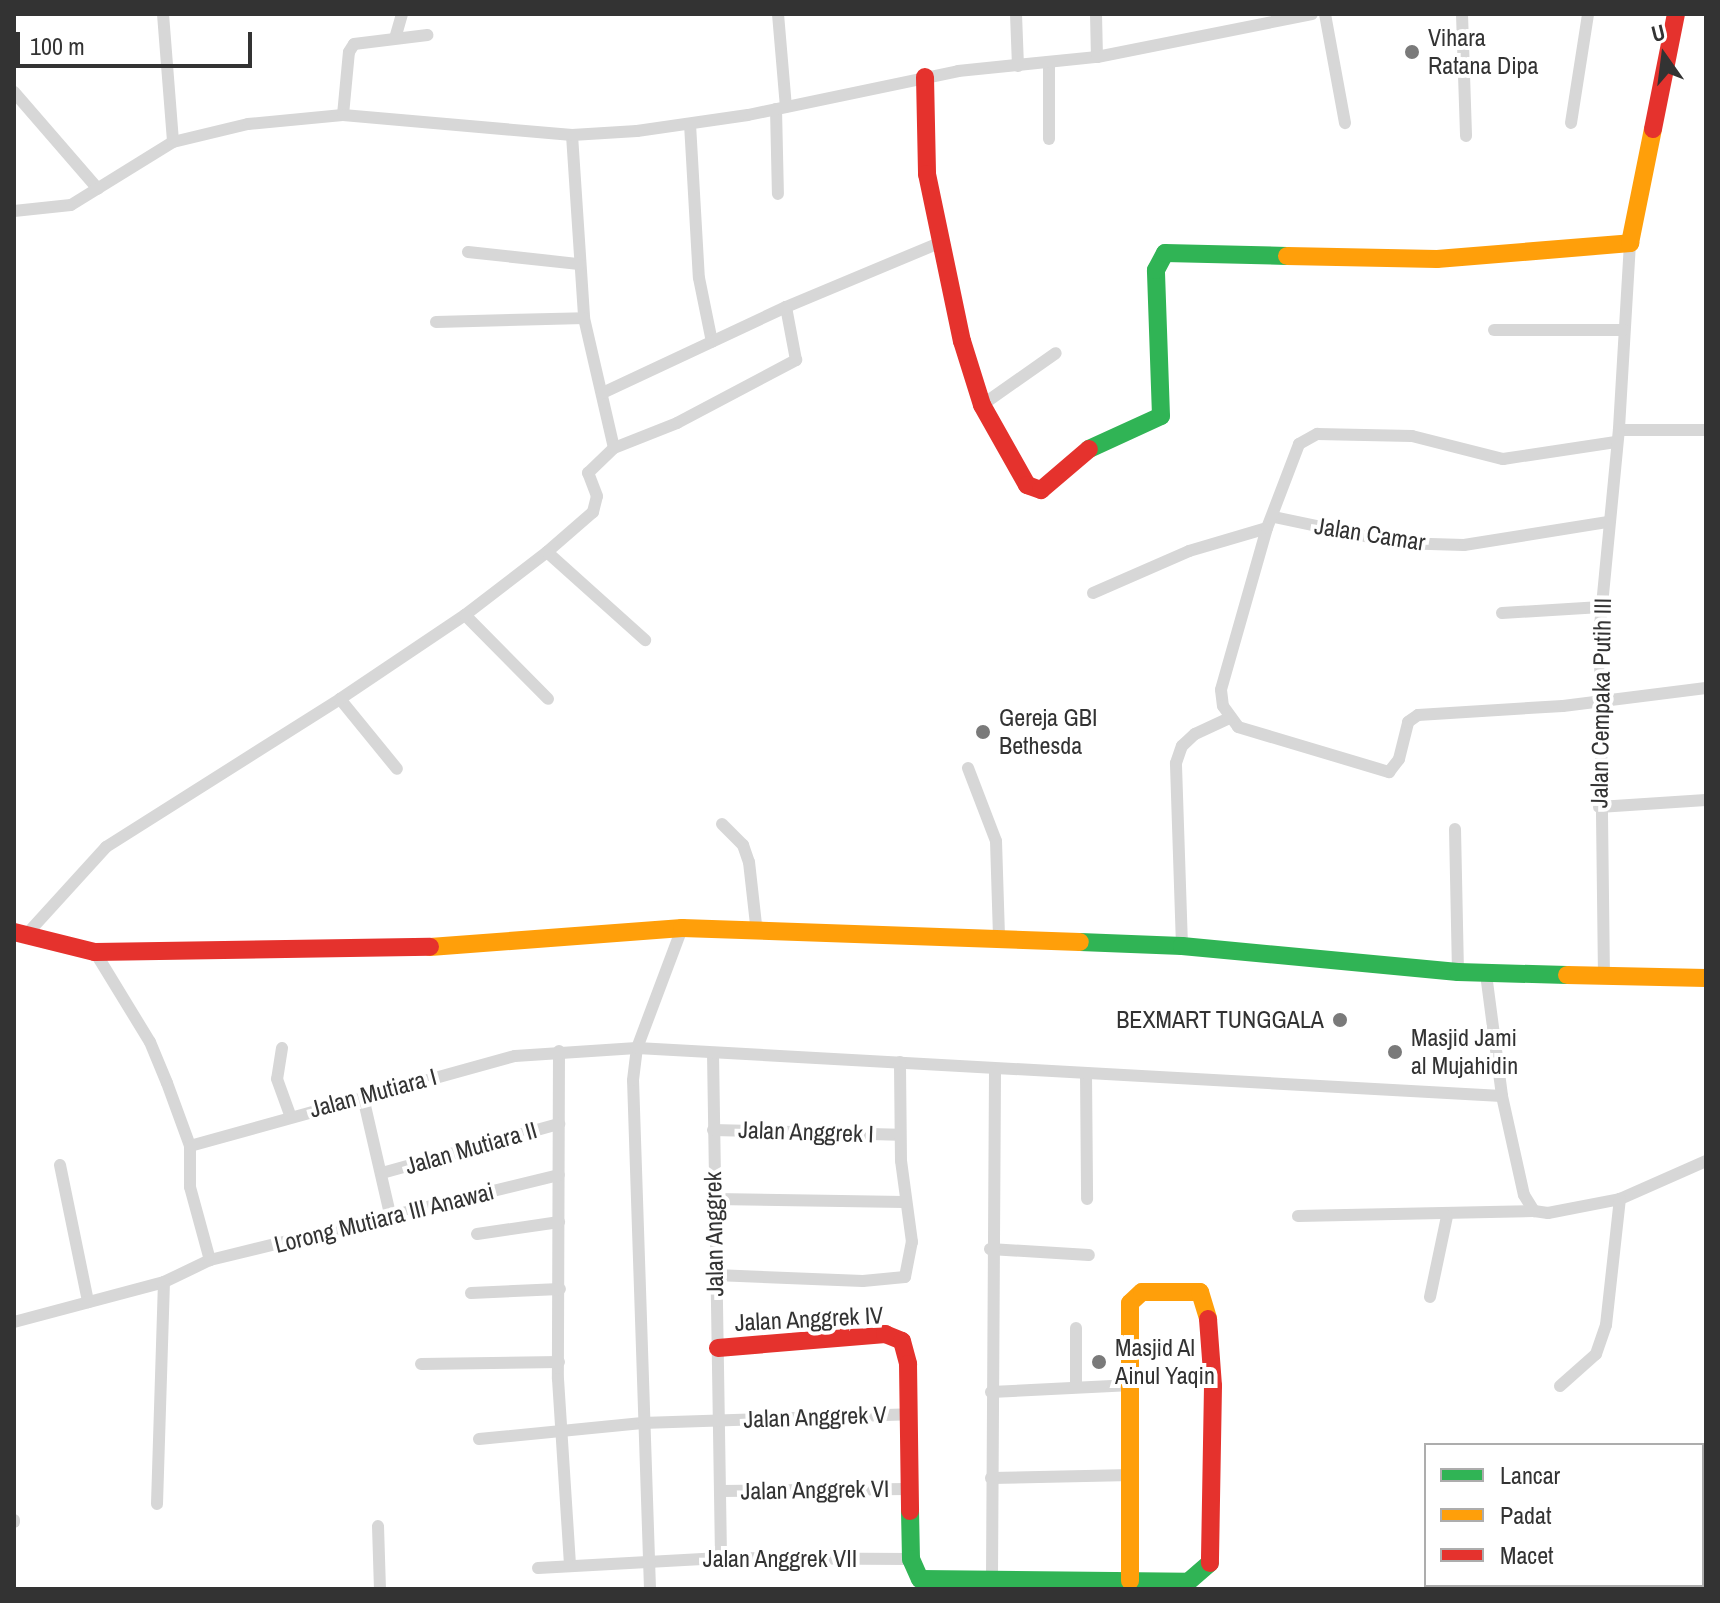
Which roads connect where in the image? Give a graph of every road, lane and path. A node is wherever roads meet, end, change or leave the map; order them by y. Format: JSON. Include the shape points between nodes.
{"nodes":[{"id":1,"x":163,"y":14,"type":"edge"},
{"id":2,"x":402,"y":14,"type":"edge"},
{"id":3,"x":778,"y":14,"type":"edge"},
{"id":4,"x":1016,"y":14,"type":"edge"},
{"id":5,"x":1096,"y":14,"type":"edge"},
{"id":6,"x":1325,"y":14,"type":"edge"},
{"id":7,"x":1462,"y":14,"type":"edge"},
{"id":8,"x":1588,"y":14,"type":"edge"},
{"id":9,"x":1676,"y":14,"type":"edge"},
{"id":10,"x":1307,"y":15,"type":"edge"},
{"id":11,"x":396,"y":35,"type":"junction"},
{"id":12,"x":427,"y":35,"type":"dead end"},
{"id":13,"x":1097,"y":57,"type":"junction"},
{"id":14,"x":1049,"y":65,"type":"junction"},
{"id":15,"x":1018,"y":66,"type":"junction"},
{"id":16,"x":925,"y":77,"type":"junction"},
{"id":17,"x":14,"y":92,"type":"edge"},
{"id":18,"x":781,"y":108,"type":"junction"},
{"id":19,"x":343,"y":115,"type":"junction"},
{"id":20,"x":1345,"y":123,"type":"dead end"},
{"id":21,"x":1571,"y":123,"type":"dead end"},
{"id":22,"x":690,"y":124,"type":"junction"},
{"id":23,"x":572,"y":135,"type":"junction"},
{"id":24,"x":1466,"y":136,"type":"dead end"},
{"id":25,"x":1049,"y":139,"type":"dead end"},
{"id":26,"x":173,"y":142,"type":"junction"},
{"id":27,"x":98,"y":189,"type":"junction"},
{"id":28,"x":778,"y":194,"type":"dead end"},
{"id":29,"x":14,"y":211,"type":"edge"},
{"id":30,"x":939,"y":243,"type":"junction"},
{"id":31,"x":1630,"y":243,"type":"junction"},
{"id":32,"x":468,"y":252,"type":"dead end"},
{"id":33,"x":579,"y":264,"type":"junction"},
{"id":34,"x":786,"y":307,"type":"junction"},
{"id":35,"x":584,"y":318,"type":"junction"},
{"id":36,"x":436,"y":322,"type":"dead end"},
{"id":37,"x":1494,"y":330,"type":"dead end"},
{"id":38,"x":1623,"y":330,"type":"junction"},
{"id":39,"x":712,"y":342,"type":"junction"},
{"id":40,"x":1056,"y":353,"type":"dead end"},
{"id":41,"x":602,"y":393,"type":"junction"},
{"id":42,"x":982,"y":405,"type":"junction"},
{"id":43,"x":1706,"y":430,"type":"edge"},
{"id":44,"x":1618,"y":436,"type":"junction"},
{"id":45,"x":614,"y":448,"type":"junction"},
{"id":46,"x":1608,"y":522,"type":"junction"},
{"id":47,"x":1271,"y":523,"type":"junction"},
{"id":48,"x":547,"y":552,"type":"junction"},
{"id":49,"x":1093,"y":593,"type":"dead end"},
{"id":50,"x":1601,"y":607,"type":"junction"},
{"id":51,"x":1502,"y":613,"type":"dead end"},
{"id":52,"x":465,"y":615,"type":"junction"},
{"id":53,"x":645,"y":640,"type":"dead end"},
{"id":54,"x":1706,"y":688,"type":"edge"},
{"id":55,"x":340,"y":699,"type":"junction"},
{"id":56,"x":548,"y":699,"type":"dead end"},
{"id":57,"x":1600,"y":700,"type":"junction"},
{"id":58,"x":1230,"y":718,"type":"junction"},
{"id":59,"x":968,"y":768,"type":"dead end"},
{"id":60,"x":397,"y":769,"type":"dead end"},
{"id":61,"x":1706,"y":800,"type":"edge"},
{"id":62,"x":1599,"y":807,"type":"junction"},
{"id":63,"x":722,"y":824,"type":"dead end"},
{"id":64,"x":1455,"y":829,"type":"dead end"},
{"id":65,"x":682,"y":928,"type":"junction"},
{"id":66,"x":20,"y":933,"type":"edge"},
{"id":67,"x":757,"y":933,"type":"junction"},
{"id":68,"x":999,"y":938,"type":"junction"},
{"id":69,"x":1182,"y":946,"type":"junction"},
{"id":70,"x":95,"y":952,"type":"junction"},
{"id":71,"x":1458,"y":972,"type":"junction"},
{"id":72,"x":1486,"y":974,"type":"junction"},
{"id":73,"x":1604,"y":978,"type":"junction"},
{"id":74,"x":1706,"y":978,"type":"edge"},
{"id":75,"x":282,"y":1048,"type":"dead end"},
{"id":76,"x":637,"y":1048,"type":"junction"},
{"id":77,"x":559,"y":1051,"type":"junction"},
{"id":78,"x":713,"y":1053,"type":"junction"},
{"id":79,"x":900,"y":1062,"type":"junction"},
{"id":80,"x":995,"y":1070,"type":"junction"},
{"id":81,"x":1086,"y":1074,"type":"junction"},
{"id":82,"x":1502,"y":1096,"type":"junction"},
{"id":83,"x":363,"y":1097,"type":"junction"},
{"id":84,"x":290,"y":1115,"type":"junction"},
{"id":85,"x":559,"y":1124,"type":"junction"},
{"id":86,"x":713,"y":1130,"type":"junction"},
{"id":87,"x":899,"y":1135,"type":"junction"},
{"id":88,"x":190,"y":1146,"type":"junction"},
{"id":89,"x":1706,"y":1161,"type":"edge"},
{"id":90,"x":60,"y":1165,"type":"dead end"},
{"id":91,"x":382,"y":1173,"type":"junction"},
{"id":92,"x":559,"y":1175,"type":"junction"},
{"id":93,"x":715,"y":1199,"type":"junction"},
{"id":94,"x":1087,"y":1199,"type":"dead end"},
{"id":95,"x":1620,"y":1199,"type":"junction"},
{"id":96,"x":904,"y":1202,"type":"junction"},
{"id":97,"x":1534,"y":1211,"type":"junction"},
{"id":98,"x":1298,"y":1216,"type":"dead end"},
{"id":99,"x":1447,"y":1216,"type":"junction"},
{"id":100,"x":391,"y":1218,"type":"junction"},
{"id":101,"x":559,"y":1222,"type":"junction"},
{"id":102,"x":477,"y":1234,"type":"dead end"},
{"id":103,"x":990,"y":1249,"type":"junction"},
{"id":104,"x":1089,"y":1255,"type":"dead end"},
{"id":105,"x":210,"y":1260,"type":"junction"},
{"id":106,"x":715,"y":1275,"type":"junction"},
{"id":107,"x":164,"y":1282,"type":"junction"},
{"id":108,"x":560,"y":1289,"type":"junction"},
{"id":109,"x":471,"y":1293,"type":"dead end"},
{"id":110,"x":1430,"y":1297,"type":"dead end"},
{"id":111,"x":88,"y":1302,"type":"junction"},
{"id":112,"x":14,"y":1322,"type":"edge"},
{"id":113,"x":1076,"y":1328,"type":"dead end"},
{"id":114,"x":718,"y":1348,"type":"junction"},
{"id":115,"x":559,"y":1362,"type":"junction"},
{"id":116,"x":421,"y":1364,"type":"dead end"},
{"id":117,"x":1076,"y":1384,"type":"junction"},
{"id":118,"x":1132,"y":1385,"type":"junction"},
{"id":119,"x":1560,"y":1386,"type":"dead end"},
{"id":120,"x":991,"y":1392,"type":"junction"},
{"id":121,"x":909,"y":1414,"type":"junction"},
{"id":122,"x":721,"y":1421,"type":"junction"},
{"id":123,"x":642,"y":1423,"type":"junction"},
{"id":124,"x":562,"y":1429,"type":"junction"},
{"id":125,"x":479,"y":1439,"type":"dead end"},
{"id":126,"x":1132,"y":1475,"type":"junction"},
{"id":127,"x":991,"y":1478,"type":"junction"},
{"id":128,"x":908,"y":1489,"type":"junction"},
{"id":129,"x":722,"y":1491,"type":"junction"},
{"id":130,"x":157,"y":1504,"type":"dead end"},
{"id":131,"x":378,"y":1526,"type":"dead end"},
{"id":132,"x":721,"y":1558,"type":"junction"},
{"id":133,"x":911,"y":1559,"type":"junction"},
{"id":134,"x":648,"y":1561,"type":"junction"},
{"id":135,"x":570,"y":1566,"type":"junction"},
{"id":136,"x":538,"y":1568,"type":"dead end"},
{"id":137,"x":992,"y":1577,"type":"junction"},
{"id":138,"x":1130,"y":1581,"type":"junction"},
{"id":139,"x":380,"y":1589,"type":"edge"},
{"id":140,"x":650,"y":1589,"type":"edge"}],
"edges":[{"from":1,"to":26,"type":"street"},
{"from":2,"to":11,"type":"street"},
{"from":3,"to":18,"type":"street"},
{"from":4,"to":15,"type":"street"},
{"from":5,"to":13,"type":"street"},
{"from":6,"to":20,"type":"street"},
{"from":7,"to":24,"type":"street"},
{"from":8,"to":21,"type":"street"},
{"from":9,"to":31,"type":"street"},
{"from":10,"to":13,"type":"street"},
{"from":11,"to":12,"type":"street"},
{"from":11,"to":19,"type":"street","via":[[354,44]]},
{"from":13,"to":14,"type":"street"},
{"from":14,"to":15,"type":"street"},
{"from":14,"to":25,"type":"street"},
{"from":15,"to":16,"type":"street"},
{"from":16,"to":18,"type":"street"},
{"from":16,"to":30,"type":"street","via":[[927,174]]},
{"from":17,"to":27,"type":"street"},
{"from":18,"to":22,"type":"street"},
{"from":18,"to":28,"type":"street"},
{"from":19,"to":23,"type":"street"},
{"from":19,"to":26,"type":"street","via":[[248,124]]},
{"from":22,"to":23,"type":"street"},
{"from":22,"to":39,"type":"street","via":[[699,278]]},
{"from":23,"to":33,"type":"street"},
{"from":26,"to":27,"type":"street"},
{"from":27,"to":29,"type":"street","via":[[71,205]]},
{"from":30,"to":34,"type":"street"},
{"from":30,"to":42,"type":"street"},
{"from":31,"to":38,"type":"street","name":"Jalan Cempaka Putih III"},
{"from":31,"to":42,"type":"street","via":[[1437,259],[1165,253],[1156,270],[1162,411],[1156,422],[1094,445],[1041,490],[1027,485]]},
{"from":32,"to":33,"type":"street"},
{"from":33,"to":35,"type":"street"},
{"from":34,"to":39,"type":"street"},
{"from":34,"to":45,"type":"street","via":[[796,360],[677,423]]},
{"from":35,"to":36,"type":"street"},
{"from":35,"to":41,"type":"street"},
{"from":37,"to":38,"type":"street"},
{"from":38,"to":44,"type":"street","name":"Jalan Cempaka Putih III"},
{"from":39,"to":41,"type":"street"},
{"from":40,"to":42,"type":"street"},
{"from":41,"to":45,"type":"street"},
{"from":43,"to":44,"type":"street"},
{"from":44,"to":46,"type":"street","name":"Jalan Cempaka Putih III"},
{"from":44,"to":47,"type":"street","via":[[1503,459],[1412,436],[1317,434],[1295,452]]},
{"from":45,"to":48,"type":"street","via":[[588,473],[597,496],[593,512]]},
{"from":46,"to":47,"type":"street","name":"Jalan Camar","via":[[1464,545],[1397,543]]},
{"from":46,"to":50,"type":"street","name":"Jalan Cempaka Putih III"},
{"from":47,"to":49,"type":"street"},
{"from":47,"to":58,"type":"street","via":[[1221,690]]},
{"from":48,"to":52,"type":"street"},
{"from":48,"to":53,"type":"street"},
{"from":50,"to":51,"type":"street"},
{"from":50,"to":57,"type":"street","name":"Jalan Cempaka Putih III"},
{"from":52,"to":55,"type":"street"},
{"from":52,"to":56,"type":"street"},
{"from":54,"to":57,"type":"street"},
{"from":55,"to":60,"type":"street"},
{"from":55,"to":66,"type":"street","via":[[106,847]]},
{"from":57,"to":58,"type":"street","via":[[1418,715],[1408,722],[1399,759],[1389,772],[1238,727]]},
{"from":57,"to":62,"type":"street","name":"Jalan Cempaka Putih III"},
{"from":58,"to":69,"type":"street","via":[[1195,734],[1182,746],[1176,763]]},
{"from":59,"to":68,"type":"street","via":[[996,841]]},
{"from":61,"to":62,"type":"street"},
{"from":62,"to":73,"type":"street","name":"Jalan Cempaka Putih III"},
{"from":63,"to":67,"type":"street","via":[[743,845],[749,862]]},
{"from":64,"to":71,"type":"street"},
{"from":65,"to":67,"type":"street"},
{"from":65,"to":70,"type":"street","via":[[383,950]]},
{"from":65,"to":76,"type":"street"},
{"from":66,"to":70,"type":"street"},
{"from":67,"to":68,"type":"street"},
{"from":68,"to":69,"type":"street"},
{"from":69,"to":71,"type":"street"},
{"from":70,"to":88,"type":"street","via":[[150,1042]]},
{"from":71,"to":72,"type":"street"},
{"from":72,"to":73,"type":"street"},
{"from":72,"to":82,"type":"street"},
{"from":73,"to":74,"type":"street"},
{"from":75,"to":84,"type":"street","via":[[277,1079]]},
{"from":76,"to":77,"type":"street","name":"Jalan Mutiara I"},
{"from":76,"to":78,"type":"street","name":"Jalan Mutiara I"},
{"from":76,"to":123,"type":"street","via":[[633,1080]]},
{"from":77,"to":83,"type":"street","name":"Jalan Mutiara I","via":[[515,1056]]},
{"from":77,"to":85,"type":"street"},
{"from":78,"to":79,"type":"street","name":"Jalan Mutiara I"},
{"from":78,"to":86,"type":"street","name":"Jalan Anggrek"},
{"from":79,"to":80,"type":"street","name":"Jalan Mutiara I"},
{"from":79,"to":87,"type":"street"},
{"from":80,"to":81,"type":"street","name":"Jalan Mutiara I"},
{"from":80,"to":103,"type":"street"},
{"from":81,"to":82,"type":"street","name":"Jalan Mutiara I"},
{"from":81,"to":94,"type":"street"},
{"from":82,"to":97,"type":"street","via":[[1524,1195]]},
{"from":83,"to":84,"type":"street","name":"Jalan Mutiara I"},
{"from":83,"to":91,"type":"street"},
{"from":84,"to":88,"type":"street","name":"Jalan Mutiara I"},
{"from":85,"to":91,"type":"street","name":"Jalan Mutiara II"},
{"from":85,"to":92,"type":"street"},
{"from":86,"to":87,"type":"street","name":"Jalan Anggrek I"},
{"from":86,"to":93,"type":"street","name":"Jalan Anggrek"},
{"from":87,"to":96,"type":"street"},
{"from":88,"to":105,"type":"street","via":[[190,1187]]},
{"from":89,"to":95,"type":"street"},
{"from":90,"to":111,"type":"street"},
{"from":91,"to":100,"type":"street"},
{"from":92,"to":100,"type":"street","name":"Lorong Mutiara III Anawai"},
{"from":92,"to":101,"type":"street"},
{"from":93,"to":96,"type":"street"},
{"from":93,"to":106,"type":"street","name":"Jalan Anggrek"},
{"from":95,"to":97,"type":"street"},
{"from":95,"to":119,"type":"street","via":[[1606,1325],[1596,1354]]},
{"from":96,"to":106,"type":"street","via":[[912,1242],[908,1272],[896,1279]]},
{"from":97,"to":99,"type":"street"},
{"from":98,"to":99,"type":"street"},
{"from":99,"to":110,"type":"street"},
{"from":100,"to":105,"type":"street","name":"Lorong Mutiara III Anawai"},
{"from":101,"to":102,"type":"street"},
{"from":101,"to":108,"type":"street"},
{"from":103,"to":104,"type":"street"},
{"from":103,"to":120,"type":"street"},
{"from":105,"to":107,"type":"street","name":"Lorong Mutiara III Anawai"},
{"from":106,"to":114,"type":"street","name":"Jalan Anggrek"},
{"from":107,"to":111,"type":"street","name":"Lorong Mutiara III Anawai"},
{"from":107,"to":130,"type":"street"},
{"from":108,"to":109,"type":"street"},
{"from":108,"to":115,"type":"street"},
{"from":111,"to":112,"type":"street","name":"Lorong Mutiara III Anawai"},
{"from":113,"to":117,"type":"street"},
{"from":114,"to":121,"type":"street","name":"Jalan Anggrek IV","via":[[885,1334],[902,1341]]},
{"from":114,"to":122,"type":"street","name":"Jalan Anggrek"},
{"from":115,"to":116,"type":"street"},
{"from":115,"to":124,"type":"street"},
{"from":117,"to":118,"type":"street"},
{"from":117,"to":120,"type":"street","via":[[1035,1393]]},
{"from":118,"to":126,"type":"street"},
{"from":118,"to":138,"type":"street","via":[[1134,1296],[1188,1290],[1205,1296],[1213,1386],[1210,1563],[1188,1582]]},
{"from":120,"to":127,"type":"street"},
{"from":121,"to":122,"type":"street","name":"Jalan Anggrek V"},
{"from":121,"to":128,"type":"street"},
{"from":122,"to":123,"type":"street","name":"Jalan Anggrek V"},
{"from":122,"to":129,"type":"street","name":"Jalan Anggrek"},
{"from":123,"to":124,"type":"street","name":"Jalan Anggrek V"},
{"from":123,"to":134,"type":"street"},
{"from":124,"to":125,"type":"street","name":"Jalan Anggrek V"},
{"from":124,"to":135,"type":"street"},
{"from":126,"to":127,"type":"street"},
{"from":126,"to":138,"type":"street"},
{"from":127,"to":137,"type":"street"},
{"from":128,"to":129,"type":"street","name":"Jalan Anggrek VI"},
{"from":128,"to":133,"type":"street"},
{"from":129,"to":132,"type":"street","name":"Jalan Anggrek"},
{"from":131,"to":139,"type":"street"},
{"from":132,"to":133,"type":"street","name":"Jalan Anggrek VII"},
{"from":132,"to":134,"type":"street","name":"Jalan Anggrek VII"},
{"from":133,"to":137,"type":"street","via":[[915,1575],[926,1580]]},
{"from":134,"to":135,"type":"street","name":"Jalan Anggrek VII"},
{"from":134,"to":140,"type":"street"},
{"from":135,"to":136,"type":"street","name":"Jalan Anggrek VII"},
{"from":137,"to":138,"type":"street"}]}
